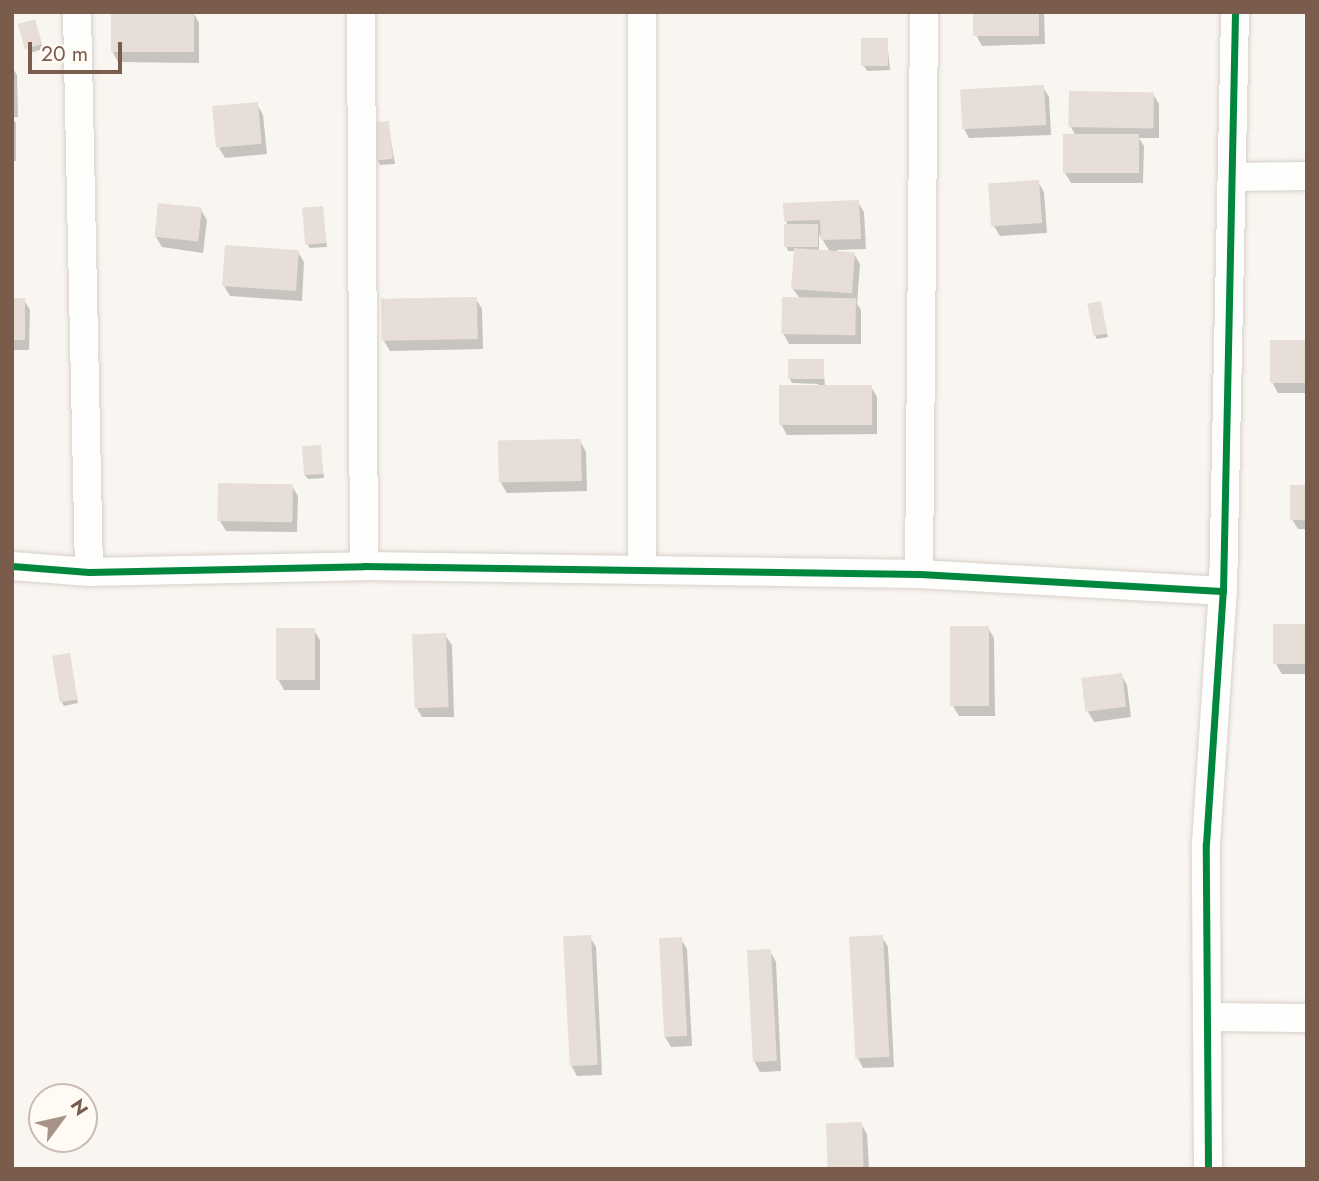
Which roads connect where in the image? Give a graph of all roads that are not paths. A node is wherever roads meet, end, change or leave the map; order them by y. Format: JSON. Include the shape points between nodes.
{"nodes":[{"id":1,"x":77,"y":12,"type":"edge"},
{"id":2,"x":361,"y":12,"type":"edge"},
{"id":3,"x":642,"y":12,"type":"edge"},
{"id":4,"x":924,"y":12,"type":"edge"},
{"id":5,"x":1234,"y":12,"type":"edge"},
{"id":6,"x":1307,"y":176,"type":"edge"},
{"id":7,"x":1232,"y":177,"type":"junction"},
{"id":8,"x":12,"y":566,"type":"edge"},
{"id":9,"x":364,"y":566,"type":"junction"},
{"id":10,"x":642,"y":569,"type":"junction"},
{"id":11,"x":89,"y":572,"type":"junction"},
{"id":12,"x":919,"y":574,"type":"junction"},
{"id":13,"x":1223,"y":591,"type":"junction"},
{"id":14,"x":1206,"y":1017,"type":"junction"},
{"id":15,"x":1307,"y":1018,"type":"edge"},
{"id":16,"x":1208,"y":1169,"type":"edge"}],
"edges":[{"from":1,"to":11,"type":"street"},
{"from":2,"to":9,"type":"street"},
{"from":3,"to":10,"type":"street"},
{"from":4,"to":12,"type":"street"},
{"from":5,"to":7,"type":"street"},
{"from":6,"to":7,"type":"street"},
{"from":7,"to":13,"type":"street"},
{"from":8,"to":11,"type":"street"},
{"from":9,"to":10,"type":"street"},
{"from":9,"to":11,"type":"street"},
{"from":10,"to":12,"type":"street"},
{"from":12,"to":13,"type":"street"},
{"from":13,"to":14,"type":"street","via":[[1206,844]]},
{"from":14,"to":15,"type":"street"},
{"from":14,"to":16,"type":"street"}]}
